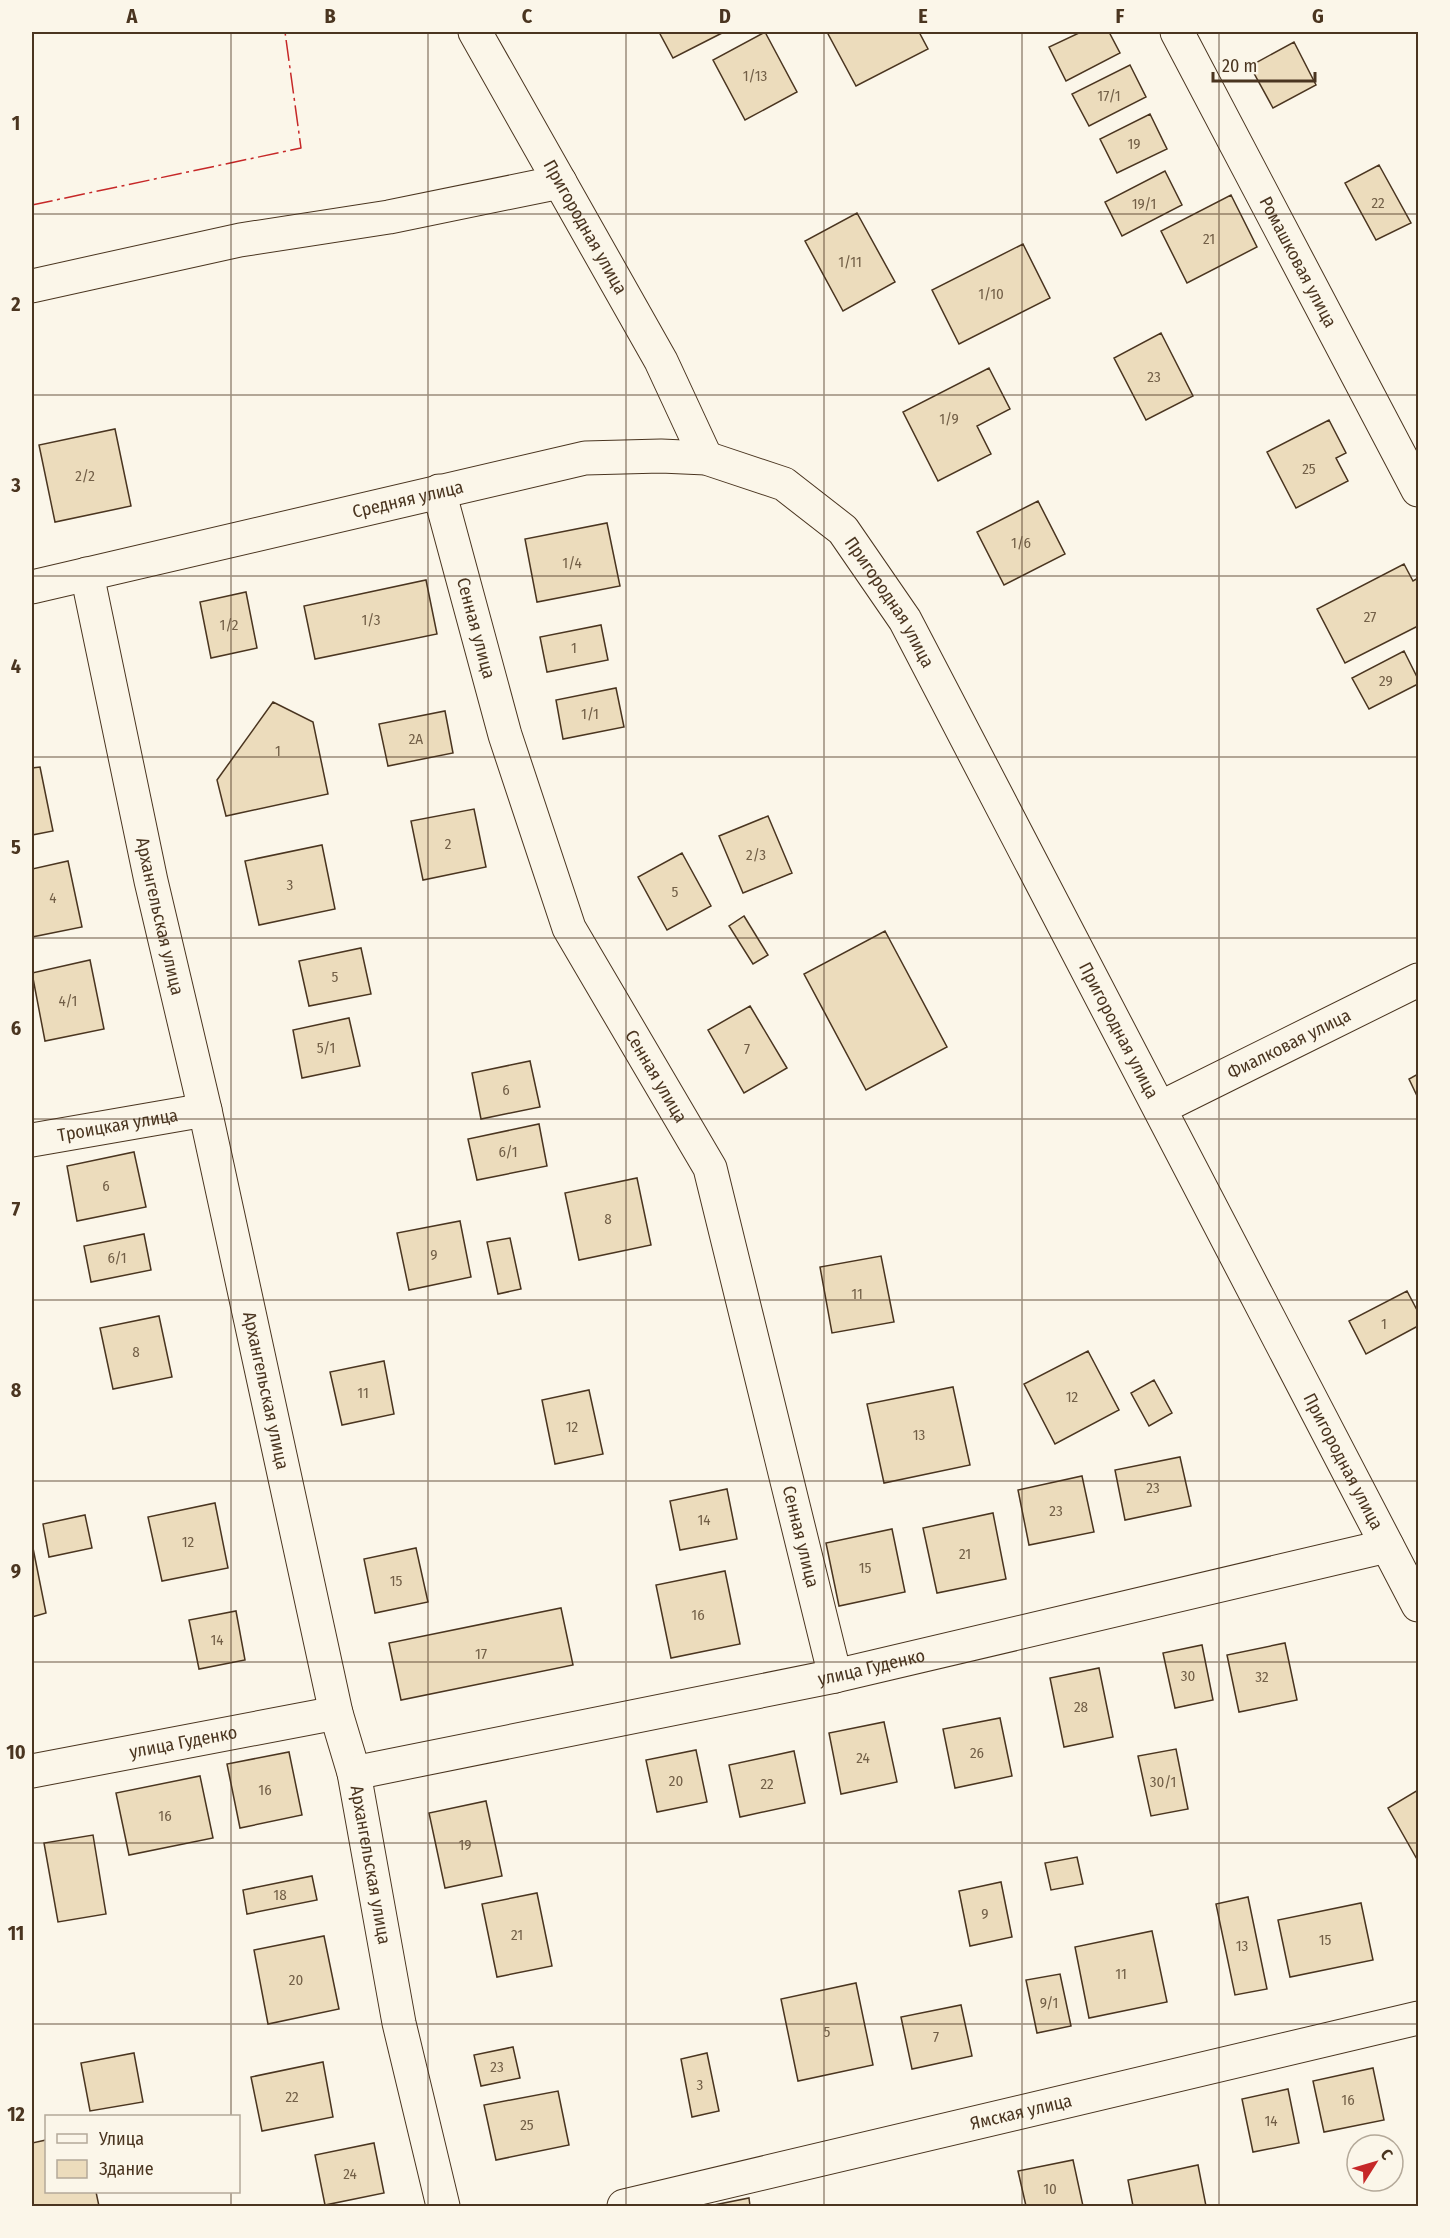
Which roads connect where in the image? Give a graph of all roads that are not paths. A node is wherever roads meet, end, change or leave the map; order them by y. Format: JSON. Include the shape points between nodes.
{"nodes":[{"id":1,"x":475,"y":32,"type":"edge"},
{"id":2,"x":1177,"y":32,"type":"edge"},
{"id":3,"x":560,"y":182,"type":"junction"},
{"id":4,"x":32,"y":285,"type":"edge"},
{"id":5,"x":705,"y":458,"type":"junction"},
{"id":6,"x":784,"y":484,"type":"joint"},
{"id":7,"x":1419,"y":490,"type":"edge"},
{"id":8,"x":439,"y":491,"type":"junction"},
{"id":9,"x":87,"y":574,"type":"junction"},
{"id":10,"x":32,"y":587,"type":"edge"},
{"id":11,"x":1419,"y":980,"type":"edge"},
{"id":12,"x":1160,"y":1108,"type":"junction"},
{"id":13,"x":205,"y":1110,"type":"junction"},
{"id":14,"x":32,"y":1140,"type":"edge"},
{"id":15,"x":1387,"y":1546,"type":"junction"},
{"id":16,"x":1419,"y":1605,"type":"edge"},
{"id":17,"x":836,"y":1676,"type":"junction"},
{"id":18,"x":336,"y":1713,"type":"junction"},
{"id":19,"x":32,"y":1771,"type":"edge"},
{"id":20,"x":354,"y":1773,"type":"junction"},
{"id":21,"x":1419,"y":2018,"type":"edge"},
{"id":22,"x":443,"y":2206,"type":"edge"},
{"id":23,"x":624,"y":2206,"type":"edge"}],
"edges":[{"from":1,"to":3,"type":"street","name":"Пригородная улица"},
{"from":2,"to":7,"type":"street","name":"Ромашковая улица"},
{"from":3,"to":4,"type":"street","via":[[389,217],[240,240]]},
{"from":3,"to":5,"type":"street","name":"Пригородная улица","via":[[661,361]]},
{"from":5,"to":6,"type":"street","name":"Средняя улица"},
{"from":5,"to":8,"type":"street","name":"Средняя улица","via":[[585,458]]},
{"from":6,"to":12,"type":"street","name":"Пригородная улица","via":[[843,530],[905,620]]},
{"from":8,"to":9,"type":"street","name":"Средняя улица"},
{"from":8,"to":17,"type":"street","name":"Сенная улица","via":[[505,735],[570,928],[710,1168]]},
{"from":9,"to":10,"type":"street","name":"Средняя улица"},
{"from":9,"to":13,"type":"street","name":"Архангельская улица","via":[[151,881]]},
{"from":11,"to":12,"type":"street","name":"Фиалковая улица"},
{"from":12,"to":15,"type":"street","name":"Пригородная улица"},
{"from":13,"to":14,"type":"street","name":"Троицкая улица"},
{"from":13,"to":18,"type":"street","name":"Архангельская улица"},
{"from":15,"to":16,"type":"street","name":"Пригородная улица"},
{"from":15,"to":17,"type":"street","name":"улица Гуденко"},
{"from":17,"to":20,"type":"street","name":"улица Гуденко"},
{"from":18,"to":19,"type":"street","name":"улица Гуденко"},
{"from":18,"to":20,"type":"street","name":"Архангельская улица"},
{"from":20,"to":22,"type":"street","name":"Архангельская улица","via":[[399,2023]]},
{"from":21,"to":23,"type":"street","name":"Ямская улица"}]}
